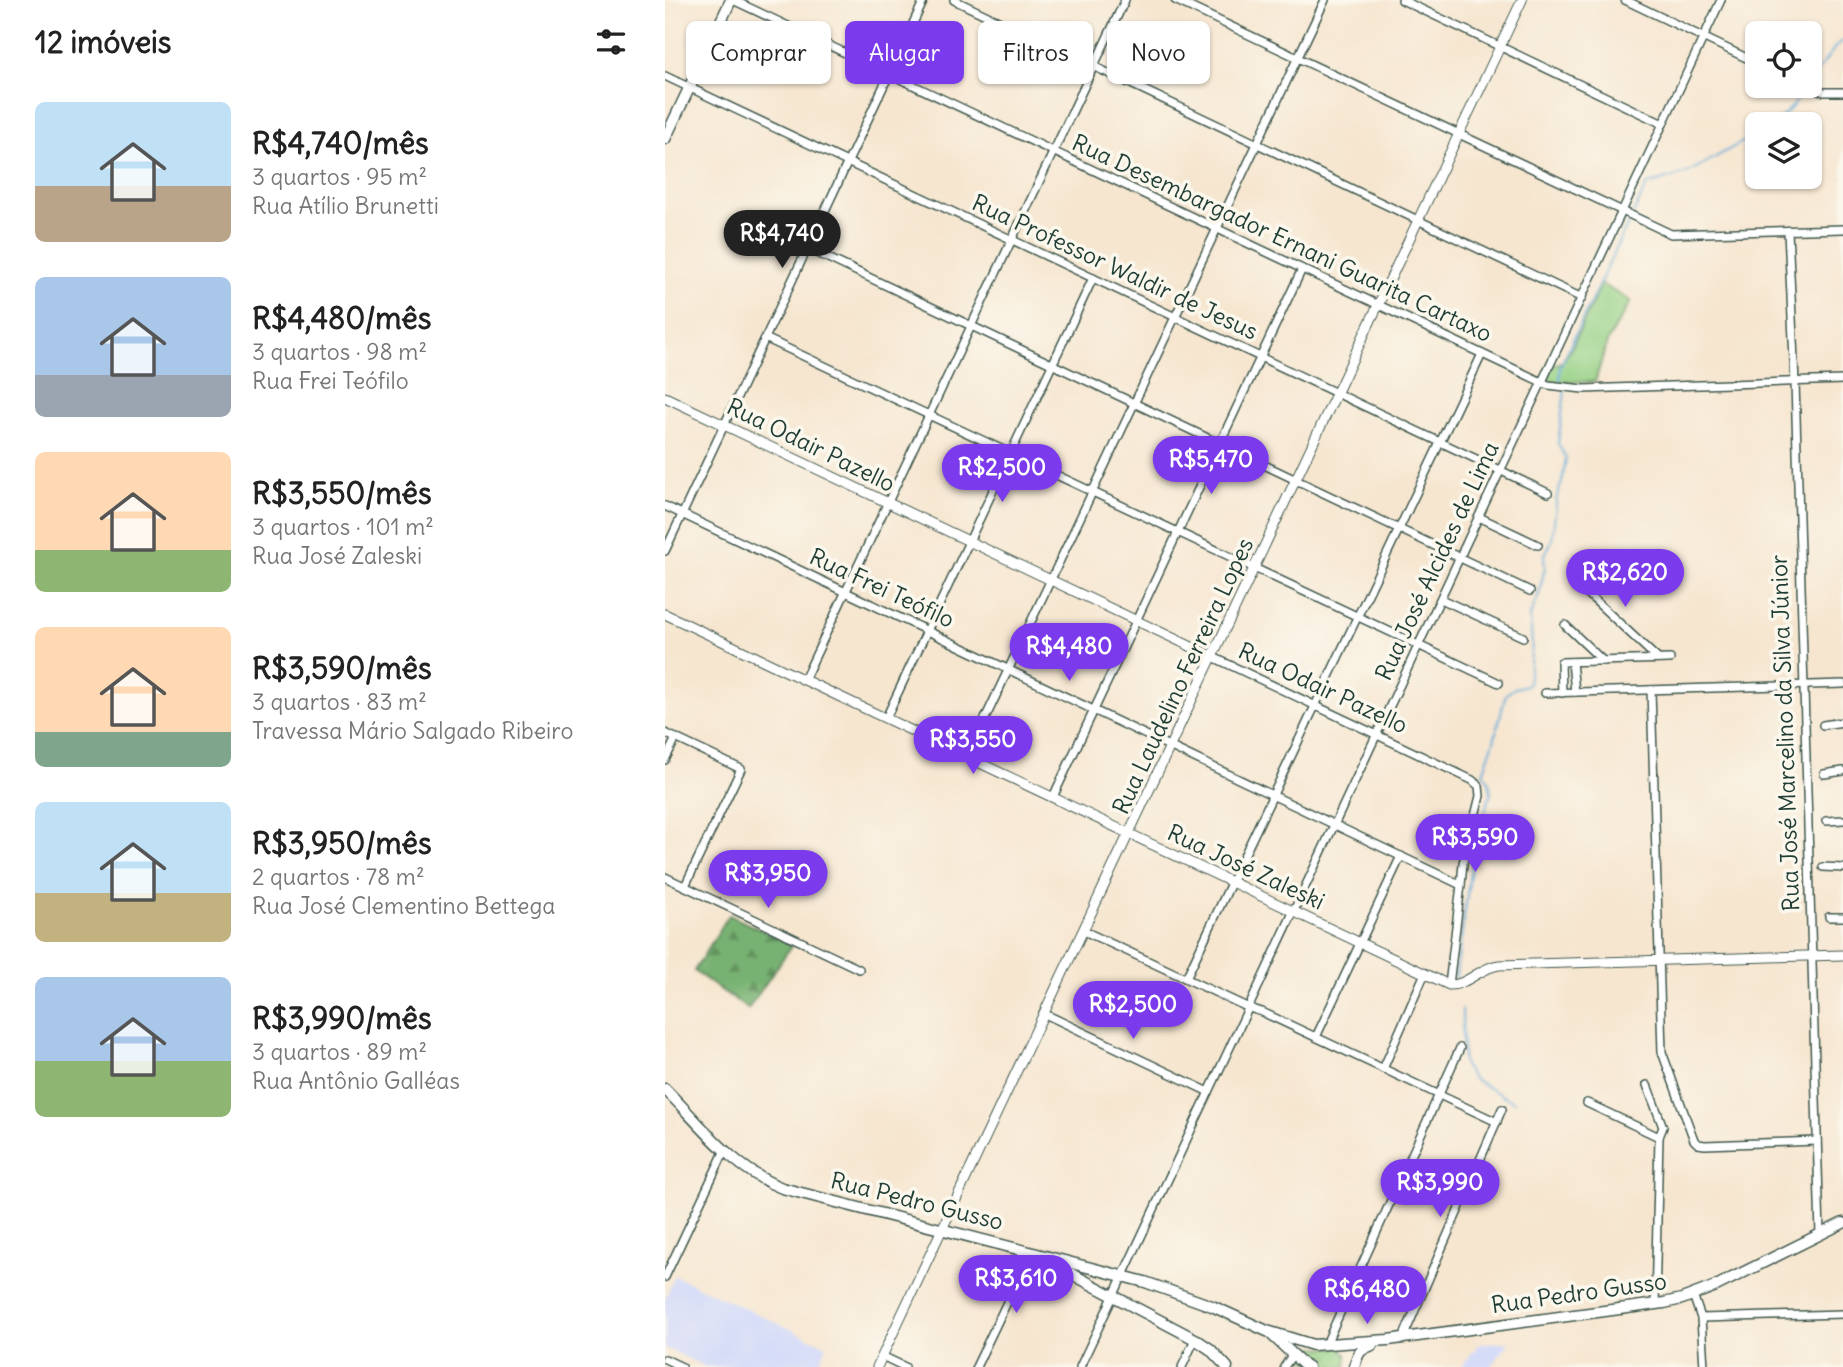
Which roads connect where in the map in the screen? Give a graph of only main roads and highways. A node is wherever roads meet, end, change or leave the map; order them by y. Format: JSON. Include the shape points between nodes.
{"nodes":[{"id":1,"x":732,"y":0,"type":"edge"},
{"id":2,"x":665,"y":139,"type":"edge"},
{"id":3,"x":665,"y":1089,"type":"edge"},
{"id":4,"x":1843,"y":1223,"type":"edge"},
{"id":5,"x":1031,"y":1252,"type":"junction"},
{"id":6,"x":1267,"y":1331,"type":"junction"},
{"id":7,"x":1388,"y":1340,"type":"junction"},
{"id":8,"x":1300,"y":1342,"type":"junction"},
{"id":9,"x":1348,"y":1343,"type":"junction"},
{"id":10,"x":1293,"y":1354,"type":"junction"},
{"id":11,"x":1355,"y":1363,"type":"edge"},
{"id":12,"x":1301,"y":1366,"type":"edge"},
{"id":13,"x":1227,"y":1367,"type":"edge"}],
"edges":[{"from":1,"to":2,"type":"main road"},
{"from":3,"to":5,"type":"main road","name":"Rua Pedro Gusso","via":[[747,1170],[782,1188]]},
{"from":4,"to":7,"type":"main road","name":"Rua Pedro Gusso","via":[[1728,1280],[1655,1305]]},
{"from":5,"to":6,"type":"main road","name":"Rua Pedro Gusso","via":[[1189,1296]]},
{"from":5,"to":13,"type":"main road","via":[[1195,1339]]},
{"from":6,"to":8,"type":"main road","name":"Rua Pedro Gusso"},
{"from":6,"to":10,"type":"main road","name":"Rua Pedro Gusso"},
{"from":7,"to":9,"type":"main road","name":"Rua Pedro Gusso"},
{"from":7,"to":11,"type":"main road","name":"Rua Pedro Gusso","via":[[1361,1350]]},
{"from":8,"to":9,"type":"main road","name":"Rua Pedro Gusso"},
{"from":8,"to":10,"type":"main road"},
{"from":9,"to":11,"type":"main road"},
{"from":10,"to":12,"type":"main road","name":"Rua Pedro Gusso"}]}
